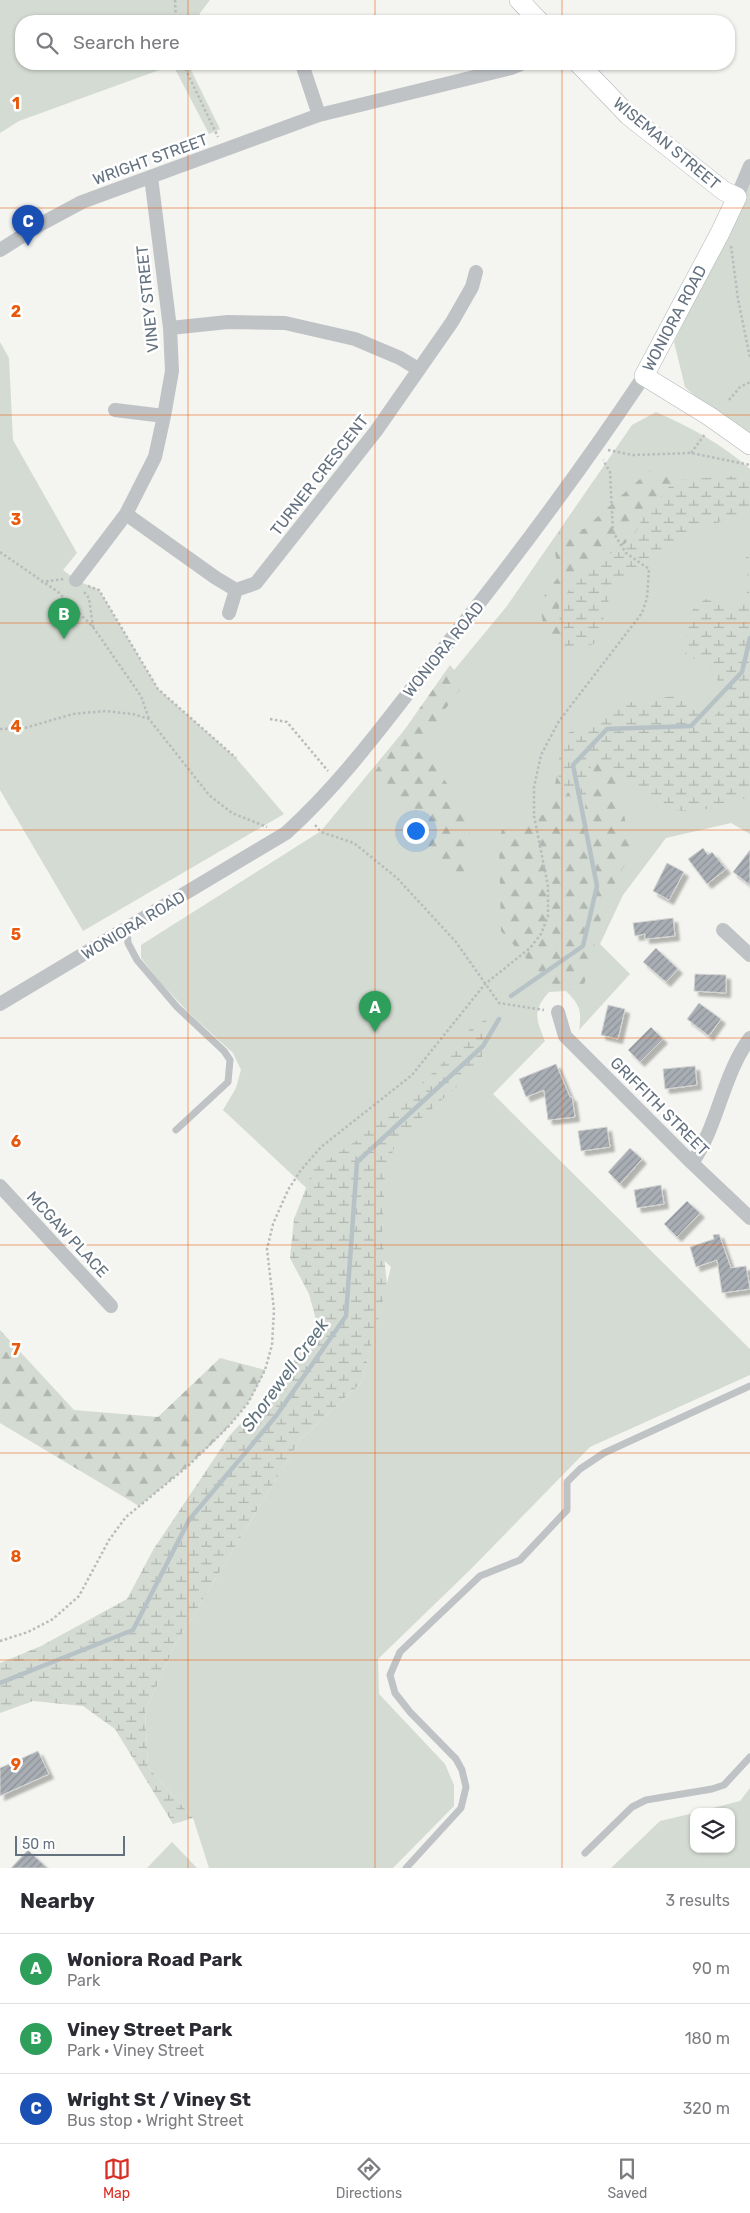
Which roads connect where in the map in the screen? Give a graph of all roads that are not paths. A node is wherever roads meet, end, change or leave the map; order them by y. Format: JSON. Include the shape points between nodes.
{"nodes":[{"id":1,"x":519,"y":0,"type":"edge"},
{"id":2,"x":533,"y":15,"type":"edge"},
{"id":3,"x":304,"y":70,"type":"edge"},
{"id":4,"x":504,"y":70,"type":"edge"},
{"id":5,"x":585,"y":70,"type":"edge"},
{"id":6,"x":319,"y":115,"type":"junction"},
{"id":7,"x":750,"y":166,"type":"edge"},
{"id":8,"x":151,"y":177,"type":"junction"},
{"id":9,"x":737,"y":197,"type":"junction"},
{"id":10,"x":0,"y":250,"type":"edge"},
{"id":11,"x":476,"y":272,"type":"dead end"},
{"id":12,"x":170,"y":328,"type":"junction"},
{"id":13,"x":418,"y":369,"type":"junction"},
{"id":14,"x":644,"y":376,"type":"junction"},
{"id":15,"x":115,"y":410,"type":"dead end"},
{"id":16,"x":164,"y":416,"type":"junction"},
{"id":17,"x":750,"y":446,"type":"edge"},
{"id":18,"x":126,"y":514,"type":"junction"},
{"id":19,"x":76,"y":580,"type":"road end"},
{"id":20,"x":236,"y":590,"type":"junction"},
{"id":21,"x":229,"y":613,"type":"dead end"},
{"id":22,"x":126,"y":929,"type":"junction"},
{"id":23,"x":723,"y":930,"type":"dead end"},
{"id":24,"x":750,"y":955,"type":"edge"},
{"id":25,"x":0,"y":1004,"type":"edge"},
{"id":26,"x":558,"y":1012,"type":"road end"},
{"id":27,"x":750,"y":1038,"type":"edge"},
{"id":28,"x":176,"y":1130,"type":"dead end"},
{"id":29,"x":692,"y":1163,"type":"junction"},
{"id":30,"x":0,"y":1186,"type":"edge"},
{"id":31,"x":750,"y":1218,"type":"edge"},
{"id":32,"x":111,"y":1306,"type":"dead end"},
{"id":33,"x":750,"y":1386,"type":"edge"},
{"id":34,"x":750,"y":1757,"type":"edge"},
{"id":35,"x":585,"y":1853,"type":"dead end"},
{"id":36,"x":406,"y":1868,"type":"edge"}],
"edges":[{"from":1,"to":2,"type":"street"},
{"from":3,"to":6,"type":"street"},
{"from":4,"to":6,"type":"street","name":"WRIGHT STREET"},
{"from":5,"to":9,"type":"street","name":"WISEMAN STREET","via":[[629,116],[724,191]]},
{"from":6,"to":8,"type":"street","name":"WRIGHT STREET"},
{"from":7,"to":9,"type":"street","name":"WONIORA ROAD"},
{"from":8,"to":10,"type":"street","name":"WRIGHT STREET","via":[[82,202]]},
{"from":8,"to":12,"type":"street","name":"VINEY STREET"},
{"from":9,"to":14,"type":"street","name":"WONIORA ROAD"},
{"from":11,"to":13,"type":"street","name":"TURNER CRESCENT","via":[[472,288],[452,322]]},
{"from":12,"to":13,"type":"street","via":[[228,322],[285,323],[355,339]]},
{"from":12,"to":16,"type":"street","name":"VINEY STREET","via":[[172,371]]},
{"from":13,"to":20,"type":"street","name":"TURNER CRESCENT","via":[[376,431],[256,583]]},
{"from":14,"to":17,"type":"street"},
{"from":14,"to":22,"type":"street","name":"WONIORA ROAD","via":[[596,448],[494,585],[344,773],[306,814],[286,833]]},
{"from":15,"to":16,"type":"street"},
{"from":16,"to":18,"type":"street","name":"VINEY STREET","via":[[155,457]]},
{"from":18,"to":19,"type":"street","name":"VINEY STREET"},
{"from":18,"to":20,"type":"street"},
{"from":20,"to":21,"type":"street"},
{"from":22,"to":25,"type":"street","name":"WONIORA ROAD"},
{"from":22,"to":28,"type":"lane","via":[[128,944],[137,960],[177,1007],[230,1060],[228,1082]]},
{"from":23,"to":24,"type":"street"},
{"from":26,"to":29,"type":"street","name":"GRIFFITH STREET","via":[[565,1036]]},
{"from":27,"to":29,"type":"street","via":[[727,1082],[704,1146]]},
{"from":29,"to":31,"type":"street","name":"GRIFFITH STREET"},
{"from":30,"to":32,"type":"street","name":"MCGAW PLACE"},
{"from":33,"to":36,"type":"lane","via":[[604,1453],[580,1469],[568,1482],[567,1510],[520,1560],[480,1576],[400,1652],[390,1675],[395,1693],[456,1759],[466,1787],[461,1808]]},
{"from":34,"to":35,"type":"lane","via":[[724,1785],[646,1800],[632,1807]]}]}
